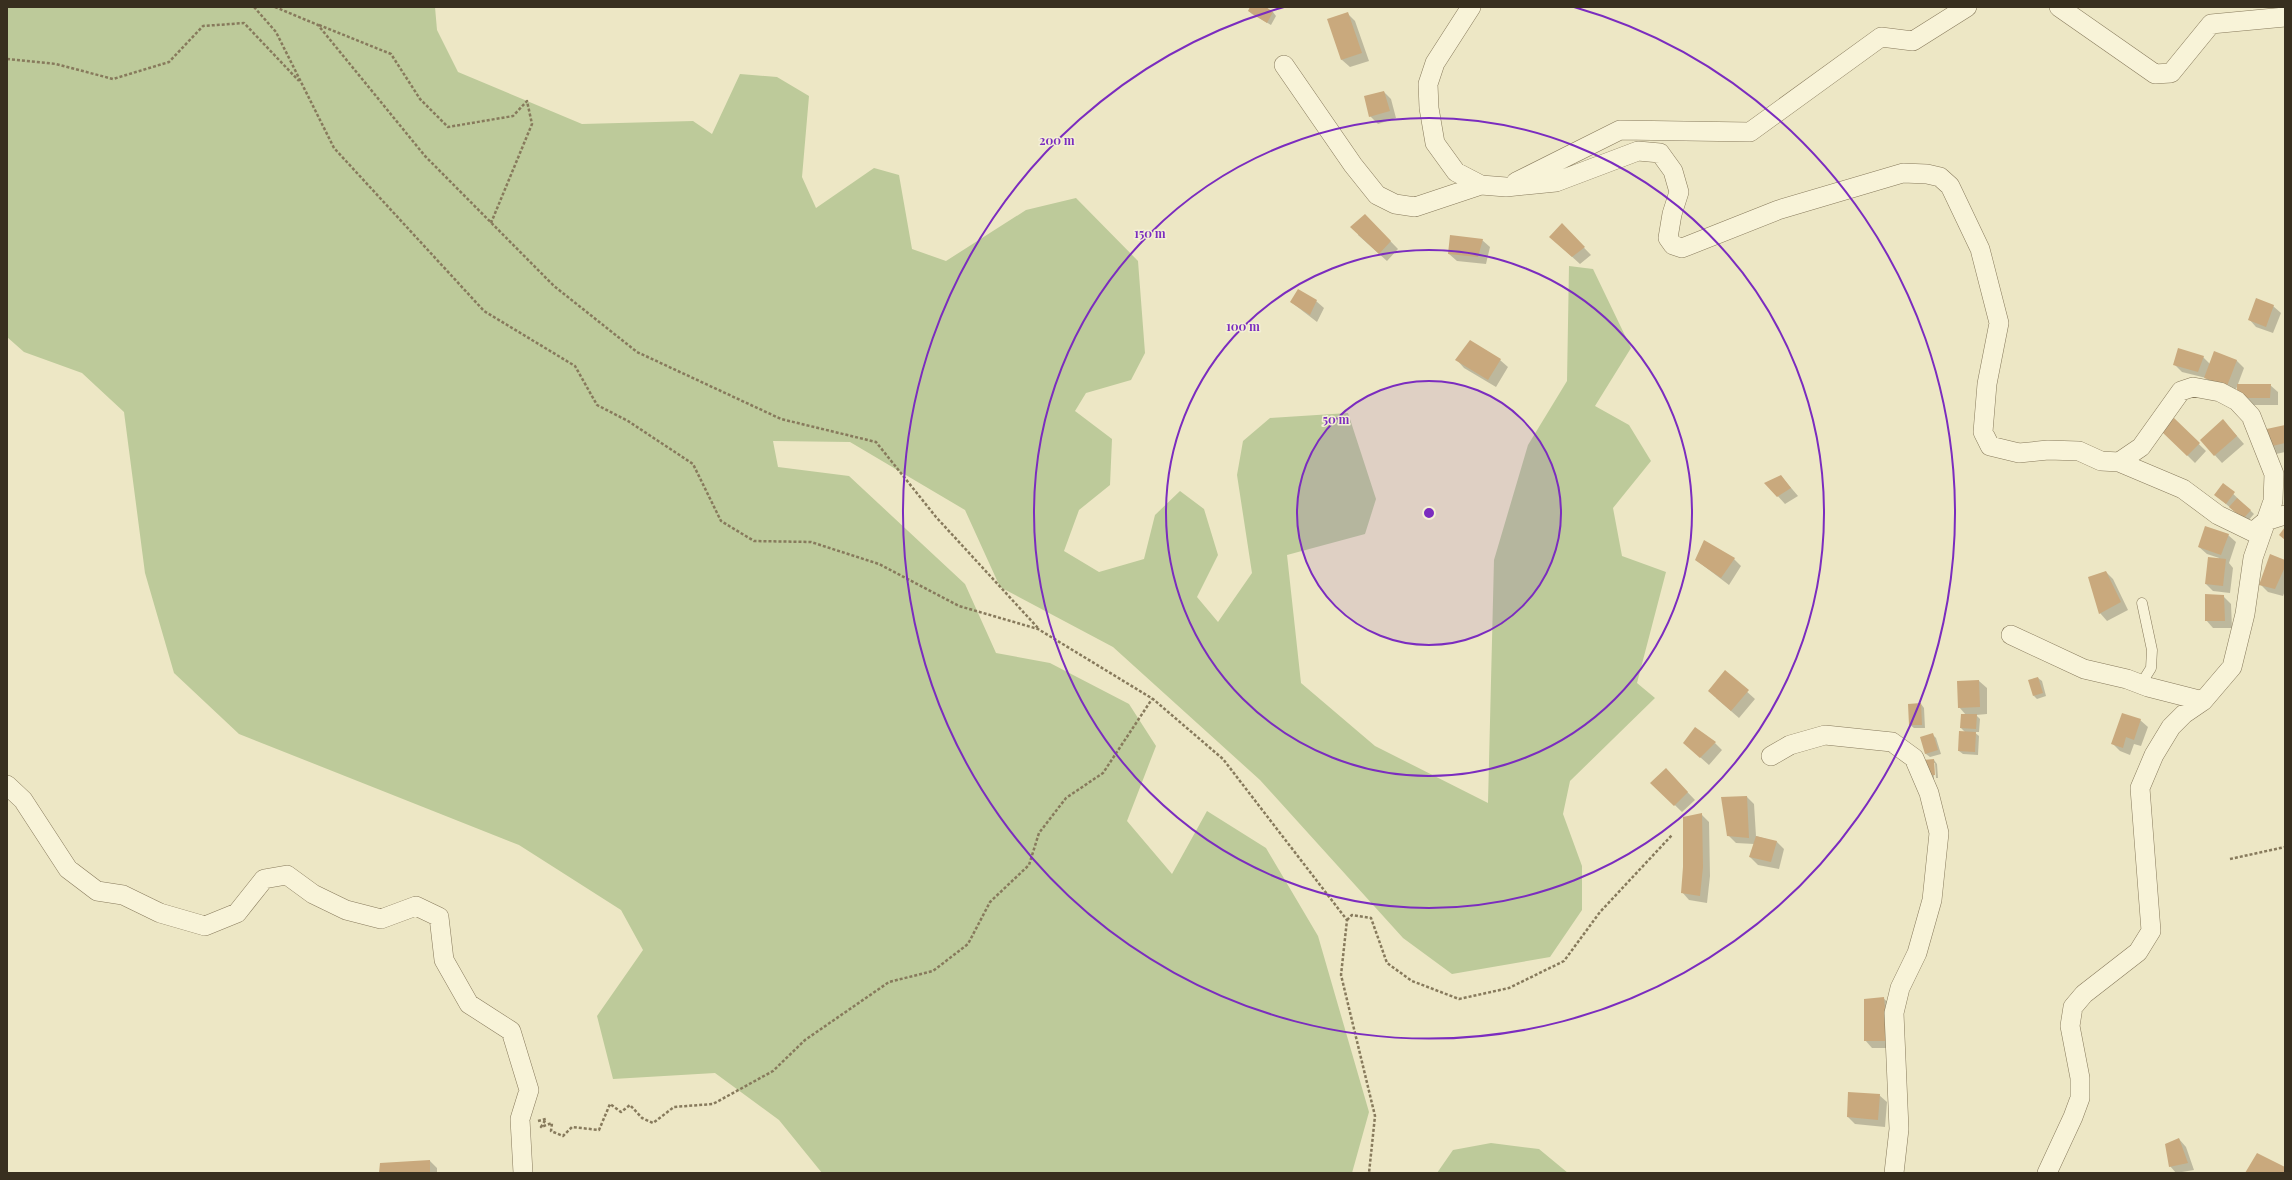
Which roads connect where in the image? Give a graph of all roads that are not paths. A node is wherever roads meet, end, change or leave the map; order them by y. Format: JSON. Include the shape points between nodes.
{"nodes":[{"id":1,"x":1470,"y":7,"type":"edge"},
{"id":2,"x":1967,"y":7,"type":"edge"},
{"id":3,"x":2059,"y":7,"type":"edge"},
{"id":4,"x":2285,"y":17,"type":"edge"},
{"id":5,"x":1284,"y":65,"type":"dead end"},
{"id":6,"x":1481,"y":184,"type":"junction"},
{"id":7,"x":1506,"y":187,"type":"junction"},
{"id":8,"x":2119,"y":462,"type":"junction"},
{"id":9,"x":2285,"y":515,"type":"edge"},
{"id":10,"x":2266,"y":521,"type":"junction"},
{"id":11,"x":2142,"y":603,"type":"dead end"},
{"id":12,"x":2011,"y":635,"type":"dead end"},
{"id":13,"x":2141,"y":684,"type":"junction"},
{"id":14,"x":2203,"y":701,"type":"junction"},
{"id":15,"x":1771,"y":756,"type":"dead end"},
{"id":16,"x":7,"y":785,"type":"edge"},
{"id":17,"x":523,"y":1173,"type":"edge"},
{"id":18,"x":1894,"y":1173,"type":"edge"},
{"id":19,"x":2047,"y":1173,"type":"edge"}],
"edges":[{"from":1,"to":6,"type":"street","via":[[1435,63],[1428,84],[1429,108],[1435,143],[1456,172]]},
{"from":2,"to":7,"type":"street","via":[[1913,41],[1881,37],[1750,132],[1620,130]]},
{"from":3,"to":4,"type":"street","via":[[2155,74],[2171,73],[2211,24]]},
{"from":5,"to":6,"type":"street","via":[[1353,165],[1377,195],[1395,204],[1415,207]]},
{"from":6,"to":7,"type":"street"},
{"from":7,"to":8,"type":"street","via":[[1556,182],[1638,151],[1660,153],[1673,171],[1679,192],[1668,238],[1673,245],[1682,248],[1778,210],[1903,173],[1940,177],[1950,186],[1980,249],[1999,323],[1987,384],[1983,432],[1990,446],[2019,453],[2048,450],[2079,451],[2101,461]]},
{"from":8,"to":10,"type":"street","via":[[2183,489],[2218,515],[2253,532]]},
{"from":8,"to":10,"type":"street","via":[[2142,447],[2181,391],[2193,387],[2220,392],[2237,401],[2250,416],[2274,474],[2273,501]]},
{"from":9,"to":10,"type":"street"},
{"from":10,"to":14,"type":"street","via":[[2253,558],[2245,614],[2232,667]]},
{"from":11,"to":13,"type":"lane","via":[[2152,650],[2151,668]]},
{"from":12,"to":13,"type":"street","via":[[2084,669]]},
{"from":13,"to":14,"type":"street"},
{"from":14,"to":19,"type":"street","via":[[2171,727],[2154,755],[2140,788],[2151,932],[2138,952],[2084,994],[2073,1007],[2070,1026],[2080,1078],[2080,1098]]},
{"from":15,"to":18,"type":"street","via":[[1790,745],[1825,735],[1892,742],[1914,758],[1929,793],[1939,833],[1932,900],[1916,953],[1900,988],[1894,1013],[1899,1129]]},
{"from":16,"to":17,"type":"street","via":[[23,800],[68,869],[97,891],[122,895],[167,915],[205,926],[237,913],[264,879],[287,875],[313,894],[346,910],[381,919],[416,906],[439,918],[444,960],[469,1004],[511,1031],[529,1090],[520,1119]]}]}
